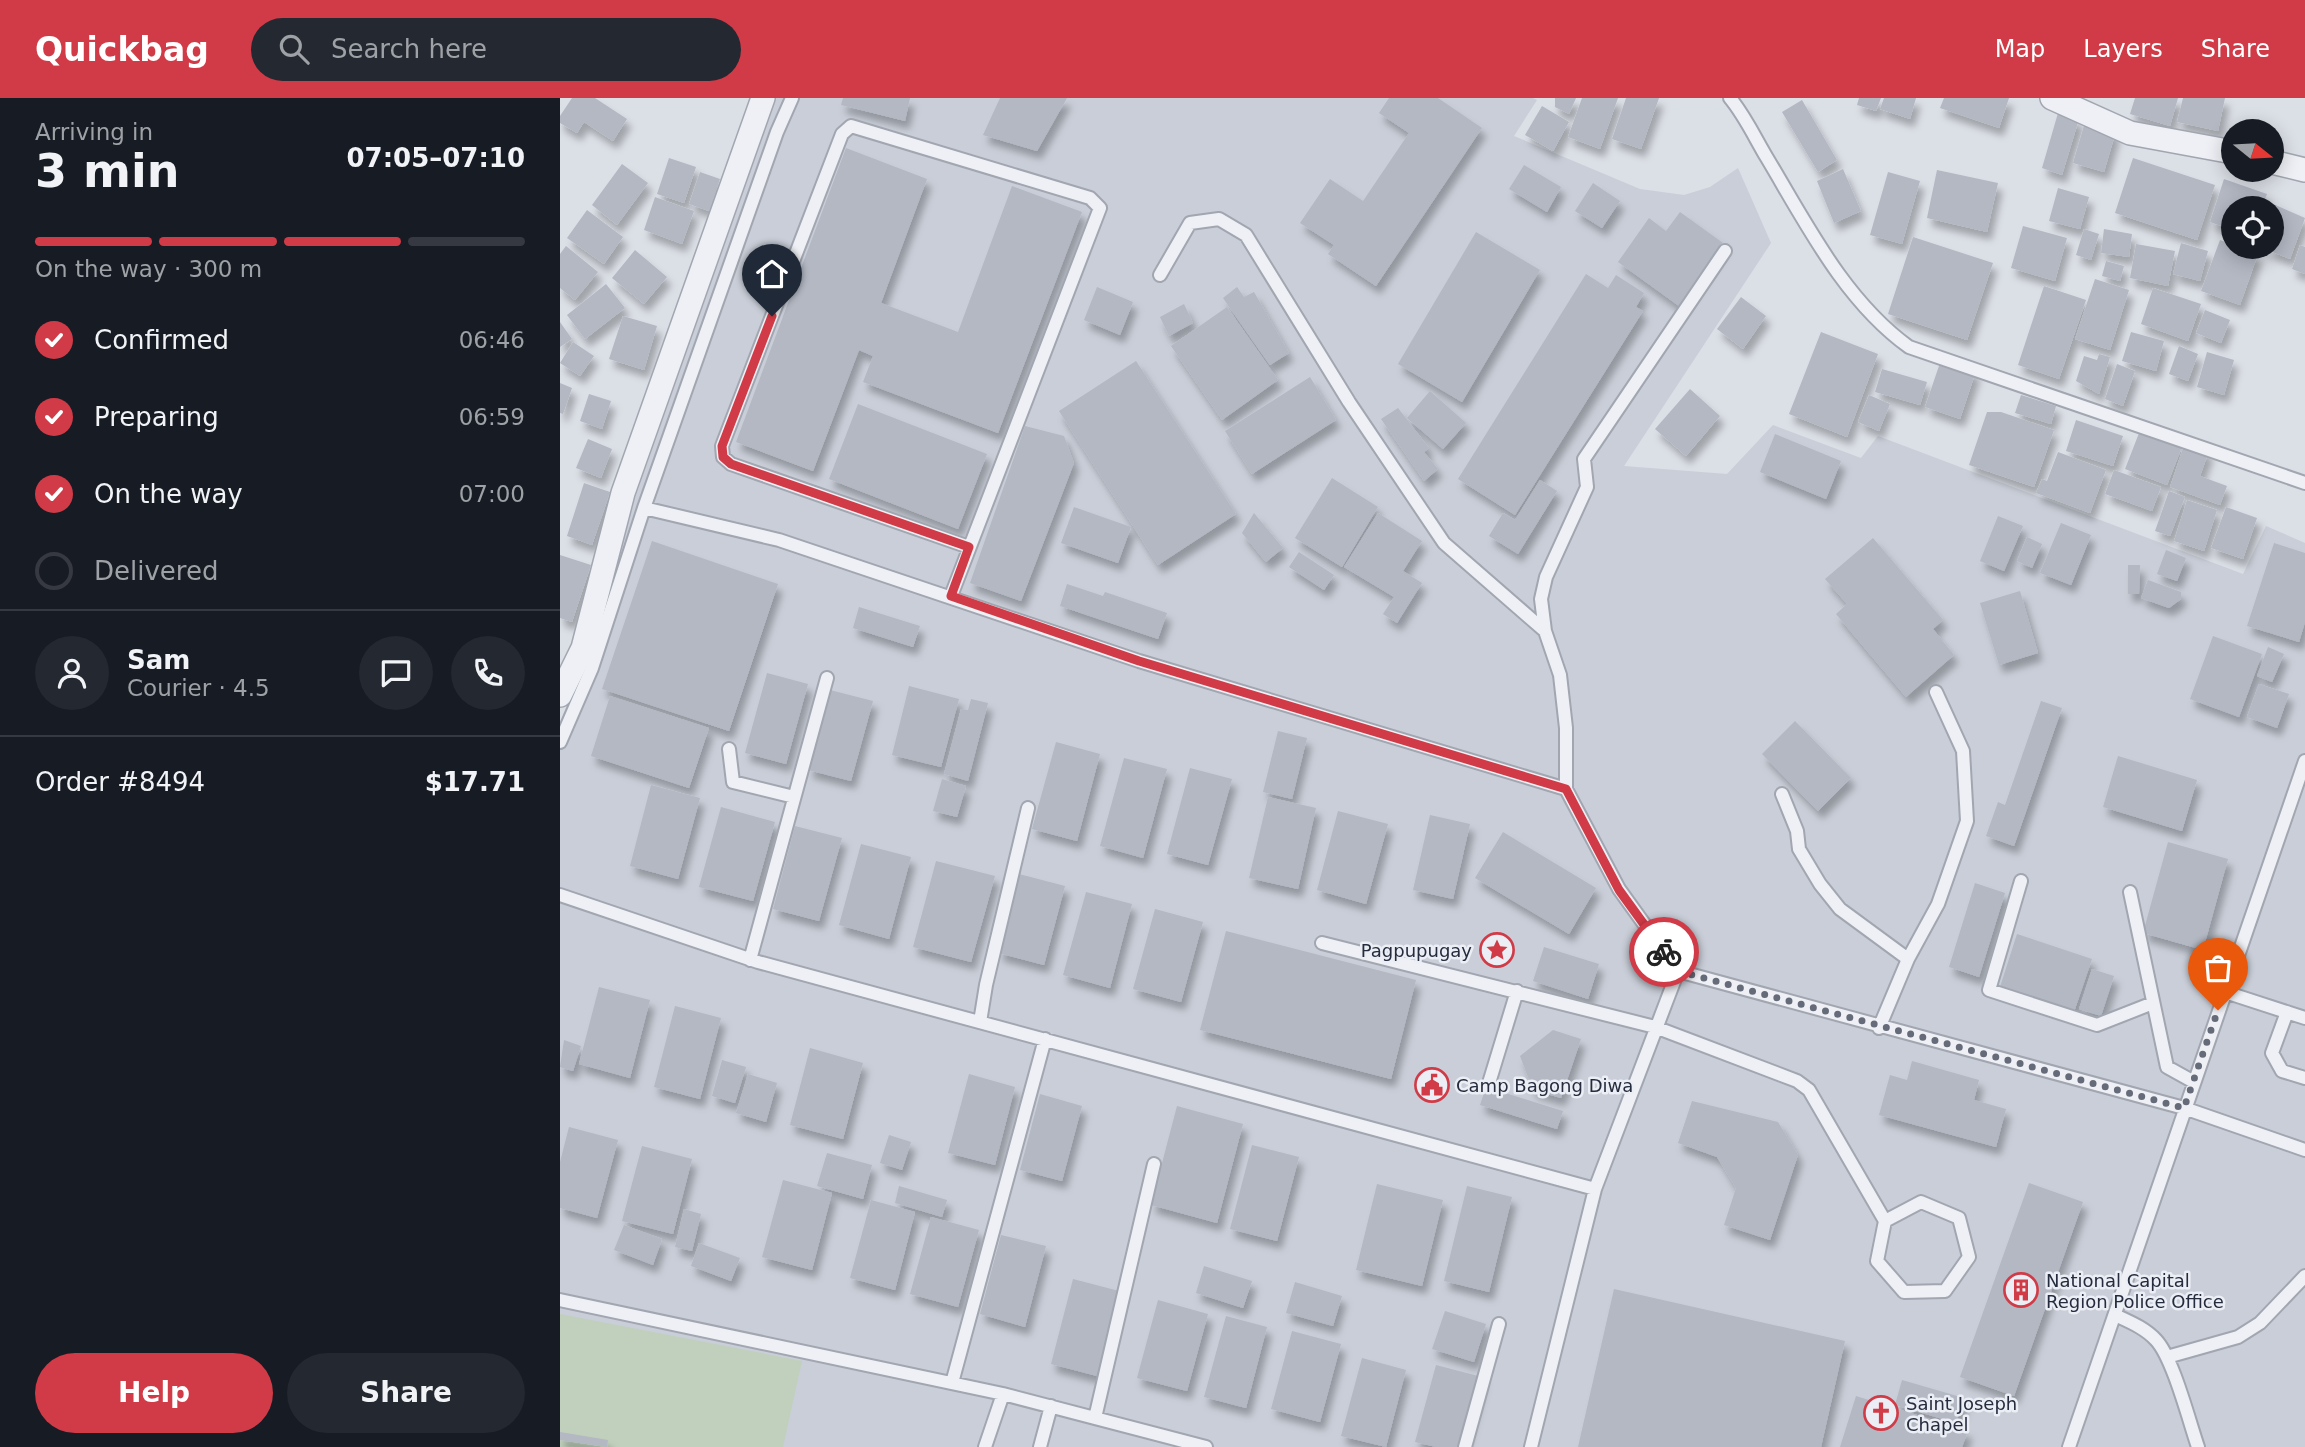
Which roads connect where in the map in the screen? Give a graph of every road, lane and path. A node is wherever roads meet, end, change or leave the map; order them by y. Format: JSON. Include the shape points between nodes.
{"nodes":[{"id":1,"x":763,"y":98,"type":"edge"},
{"id":2,"x":792,"y":98,"type":"edge"},
{"id":3,"x":1730,"y":98,"type":"edge"},
{"id":4,"x":2052,"y":98,"type":"edge"},
{"id":5,"x":2221,"y":150,"type":"edge"},
{"id":6,"x":2284,"y":165,"type":"edge"},
{"id":7,"x":2305,"y":170,"type":"edge"},
{"id":8,"x":1725,"y":251,"type":"dead end"},
{"id":9,"x":1160,"y":275,"type":"dead end"},
{"id":10,"x":2305,"y":482,"type":"edge"},
{"id":11,"x":644,"y":508,"type":"junction"},
{"id":12,"x":969,"y":547,"type":"junction"},
{"id":13,"x":951,"y":596,"type":"junction"},
{"id":14,"x":1545,"y":631,"type":"junction"},
{"id":15,"x":827,"y":678,"type":"dead end"},
{"id":16,"x":1936,"y":692,"type":"dead end"},
{"id":17,"x":560,"y":695,"type":"edge"},
{"id":18,"x":560,"y":742,"type":"edge"},
{"id":19,"x":729,"y":749,"type":"dead end"},
{"id":20,"x":2305,"y":761,"type":"edge"},
{"id":21,"x":1566,"y":789,"type":"junction"},
{"id":22,"x":1782,"y":794,"type":"dead end"},
{"id":23,"x":794,"y":797,"type":"junction"},
{"id":24,"x":1028,"y":808,"type":"dead end"},
{"id":25,"x":2021,"y":881,"type":"dead end"},
{"id":26,"x":2130,"y":892,"type":"dead end"},
{"id":27,"x":560,"y":895,"type":"edge"},
{"id":28,"x":1322,"y":943,"type":"dead end"},
{"id":29,"x":1908,"y":959,"type":"junction"},
{"id":30,"x":750,"y":960,"type":"junction"},
{"id":31,"x":1678,"y":971,"type":"junction"},
{"id":32,"x":1517,"y":991,"type":"junction"},
{"id":33,"x":2225,"y":992,"type":"junction"},
{"id":34,"x":2153,"y":1003,"type":"junction"},
{"id":35,"x":2287,"y":1012,"type":"junction"},
{"id":36,"x":2305,"y":1018,"type":"edge"},
{"id":37,"x":980,"y":1022,"type":"junction"},
{"id":38,"x":1656,"y":1027,"type":"junction"},
{"id":39,"x":1879,"y":1028,"type":"junction"},
{"id":40,"x":1045,"y":1040,"type":"junction"},
{"id":41,"x":2305,"y":1078,"type":"edge"},
{"id":42,"x":2194,"y":1082,"type":"junction"},
{"id":43,"x":1489,"y":1083,"type":"dead end"},
{"id":44,"x":2184,"y":1108,"type":"junction"},
{"id":45,"x":2305,"y":1150,"type":"edge"},
{"id":46,"x":1154,"y":1164,"type":"dead end"},
{"id":47,"x":1595,"y":1189,"type":"junction"},
{"id":48,"x":1885,"y":1221,"type":"junction"},
{"id":49,"x":2305,"y":1276,"type":"edge"},
{"id":50,"x":560,"y":1300,"type":"edge"},
{"id":51,"x":2115,"y":1315,"type":"junction"},
{"id":52,"x":1499,"y":1324,"type":"dead end"},
{"id":53,"x":2166,"y":1357,"type":"junction"},
{"id":54,"x":952,"y":1383,"type":"junction"},
{"id":55,"x":1003,"y":1394,"type":"junction"},
{"id":56,"x":1051,"y":1406,"type":"junction"},
{"id":57,"x":1095,"y":1418,"type":"junction"},
{"id":58,"x":985,"y":1447,"type":"edge"},
{"id":59,"x":1040,"y":1447,"type":"edge"},
{"id":60,"x":1206,"y":1447,"type":"edge"},
{"id":61,"x":1465,"y":1447,"type":"edge"},
{"id":62,"x":1531,"y":1447,"type":"edge"},
{"id":63,"x":2069,"y":1447,"type":"edge"},
{"id":64,"x":2198,"y":1447,"type":"edge"}],
"edges":[{"from":1,"to":17,"type":"street","via":[[623,493],[583,648]]},
{"from":2,"to":11,"type":"lane"},
{"from":3,"to":10,"type":"lane","via":[[1858,299],[1878,323],[1909,347]]},
{"from":4,"to":5,"type":"street","via":[[2130,133]]},
{"from":6,"to":7,"type":"street"},
{"from":8,"to":14,"type":"lane","via":[[1584,459],[1587,487],[1546,577],[1541,599]]},
{"from":9,"to":14,"type":"lane","via":[[1190,223],[1219,219],[1246,235],[1349,402],[1444,543]]},
{"from":11,"to":13,"type":"lane","via":[[779,540]]},
{"from":11,"to":18,"type":"lane","via":[[592,668]]},
{"from":12,"to":12,"type":"lane","via":[[731,464],[723,457],[722,446],[842,134],[851,126],[1090,198],[1100,208]]},
{"from":12,"to":13,"type":"lane"},
{"from":13,"to":21,"type":"lane","via":[[1139,661]]},
{"from":14,"to":21,"type":"lane","via":[[1560,675]]},
{"from":15,"to":23,"type":"lane"},
{"from":16,"to":29,"type":"lane","via":[[1963,751],[1967,821],[1938,905]]},
{"from":19,"to":23,"type":"lane","via":[[733,782]]},
{"from":20,"to":33,"type":"lane"},
{"from":21,"to":31,"type":"lane","via":[[1619,890]]},
{"from":22,"to":29,"type":"lane","via":[[1799,849],[1820,884],[1840,909]]},
{"from":23,"to":30,"type":"lane"},
{"from":24,"to":37,"type":"lane"},
{"from":25,"to":34,"type":"lane","via":[[1989,990],[2097,1025]]},
{"from":26,"to":34,"type":"lane"},
{"from":27,"to":30,"type":"lane"},
{"from":28,"to":32,"type":"lane"},
{"from":29,"to":39,"type":"lane"},
{"from":30,"to":37,"type":"lane"},
{"from":31,"to":38,"type":"lane"},
{"from":31,"to":39,"type":"lane"},
{"from":32,"to":38,"type":"lane"},
{"from":32,"to":43,"type":"lane"},
{"from":33,"to":35,"type":"lane"},
{"from":33,"to":42,"type":"lane"},
{"from":34,"to":42,"type":"lane","via":[[2167,1067]]},
{"from":35,"to":36,"type":"lane"},
{"from":35,"to":41,"type":"lane","via":[[2273,1053],[2282,1071]]},
{"from":37,"to":40,"type":"lane"},
{"from":38,"to":47,"type":"lane"},
{"from":38,"to":48,"type":"lane","via":[[1797,1081],[1809,1090]]},
{"from":39,"to":44,"type":"lane"},
{"from":40,"to":47,"type":"lane"},
{"from":40,"to":54,"type":"lane"},
{"from":42,"to":44,"type":"lane"},
{"from":44,"to":45,"type":"lane"},
{"from":44,"to":51,"type":"lane"},
{"from":46,"to":57,"type":"lane"},
{"from":47,"to":62,"type":"lane"},
{"from":48,"to":48,"type":"lane","via":[[1921,1202],[1959,1218],[1969,1257],[1945,1291],[1904,1292],[1895,1282],[1877,1261]]},
{"from":49,"to":53,"type":"lane","via":[[2260,1324],[2238,1337]]},
{"from":50,"to":54,"type":"lane"},
{"from":51,"to":53,"type":"lane","via":[[2149,1334]]},
{"from":51,"to":63,"type":"lane"},
{"from":52,"to":61,"type":"lane"},
{"from":53,"to":64,"type":"lane"},
{"from":54,"to":55,"type":"lane"},
{"from":55,"to":56,"type":"lane"},
{"from":55,"to":58,"type":"lane"},
{"from":56,"to":57,"type":"lane"},
{"from":56,"to":59,"type":"lane"},
{"from":57,"to":60,"type":"lane"}]}
